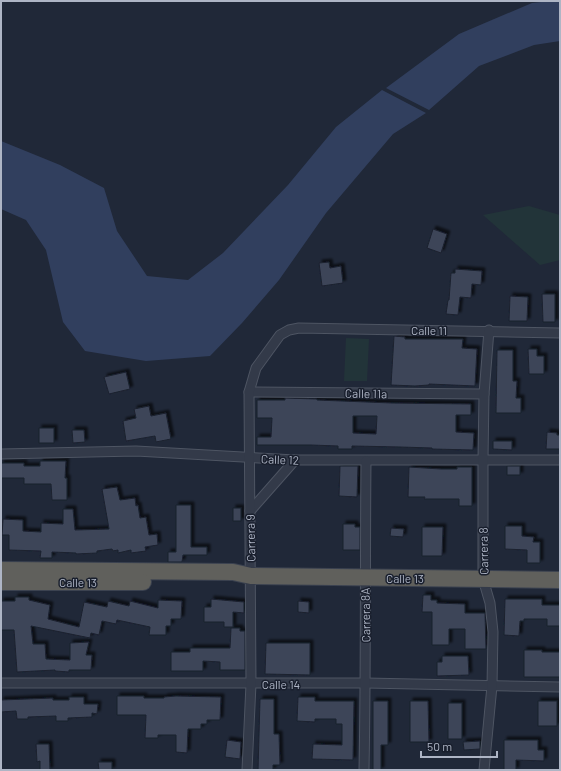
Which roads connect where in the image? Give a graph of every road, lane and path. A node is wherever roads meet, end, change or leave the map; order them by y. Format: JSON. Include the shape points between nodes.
{"nodes":[{"id":1,"x":299,"y":328,"type":"joint"},
{"id":2,"x":490,"y":330,"type":"junction"},
{"id":3,"x":560,"y":333,"type":"edge"},
{"id":4,"x":249,"y":392,"type":"junction"},
{"id":5,"x":484,"y":394,"type":"junction"},
{"id":6,"x":1,"y":454,"type":"edge"},
{"id":7,"x":249,"y":458,"type":"junction"},
{"id":8,"x":482,"y":459,"type":"junction"},
{"id":9,"x":295,"y":460,"type":"junction"},
{"id":10,"x":366,"y":460,"type":"junction"},
{"id":11,"x":560,"y":460,"type":"edge"},
{"id":12,"x":250,"y":511,"type":"junction"},
{"id":13,"x":1,"y":570,"type":"edge"},
{"id":14,"x":250,"y":576,"type":"junction"},
{"id":15,"x":365,"y":578,"type":"junction"},
{"id":16,"x":483,"y":579,"type":"junction"},
{"id":17,"x":560,"y":580,"type":"edge"},
{"id":18,"x":1,"y":582,"type":"edge"},
{"id":19,"x":366,"y":683,"type":"junction"},
{"id":20,"x":1,"y":684,"type":"edge"},
{"id":21,"x":251,"y":684,"type":"junction"},
{"id":22,"x":492,"y":686,"type":"junction"},
{"id":23,"x":560,"y":687,"type":"edge"},
{"id":24,"x":247,"y":770,"type":"edge"},
{"id":25,"x":364,"y":770,"type":"edge"},
{"id":26,"x":484,"y":770,"type":"edge"}],
"edges":[{"from":1,"to":2,"type":"street","name":"Calle 11"},
{"from":1,"to":4,"type":"street","name":"Carrera 9","via":[[280,335],[256,368]]},
{"from":2,"to":3,"type":"street","name":"Calle 11"},
{"from":2,"to":5,"type":"street","name":"Carrera 8"},
{"from":4,"to":5,"type":"street","name":"Calle 11a"},
{"from":4,"to":7,"type":"street","name":"Carrera 9"},
{"from":5,"to":8,"type":"street","name":"Carrera 8"},
{"from":6,"to":7,"type":"street","name":"Calle 12","via":[[136,451]]},
{"from":7,"to":9,"type":"street","name":"Calle 12"},
{"from":7,"to":12,"type":"street","name":"Carrera 9"},
{"from":8,"to":10,"type":"street","name":"Calle 12"},
{"from":8,"to":11,"type":"street","name":"Calle 12"},
{"from":8,"to":16,"type":"street","name":"Carrera 8"},
{"from":9,"to":10,"type":"street","name":"Calle 12"},
{"from":9,"to":12,"type":"street"},
{"from":10,"to":15,"type":"street","name":"Carrera 8A"},
{"from":12,"to":14,"type":"street","name":"Carrera 9"},
{"from":13,"to":14,"type":"highway","name":"Calle 13","via":[[232,572]]},
{"from":14,"to":15,"type":"highway","name":"Calle 13"},
{"from":14,"to":18,"type":"highway","name":"Calle 13","via":[[232,582]]},
{"from":14,"to":21,"type":"street","name":"Carrera 9"},
{"from":15,"to":16,"type":"highway","name":"Calle 13"},
{"from":15,"to":19,"type":"street","name":"Carrera 8A"},
{"from":16,"to":17,"type":"highway","name":"Calle 13"},
{"from":16,"to":22,"type":"street","name":"Carrera 8","via":[[490,603],[493,632]]},
{"from":19,"to":21,"type":"street","name":"Calle 14"},
{"from":19,"to":22,"type":"street","name":"Calle 14"},
{"from":19,"to":25,"type":"street","name":"Carrera 8A"},
{"from":20,"to":21,"type":"street","name":"Calle 14"},
{"from":21,"to":24,"type":"street","name":"Carrera 9"},
{"from":22,"to":23,"type":"street","name":"Calle 14"},
{"from":22,"to":26,"type":"street","name":"Carrera 8"}]}
